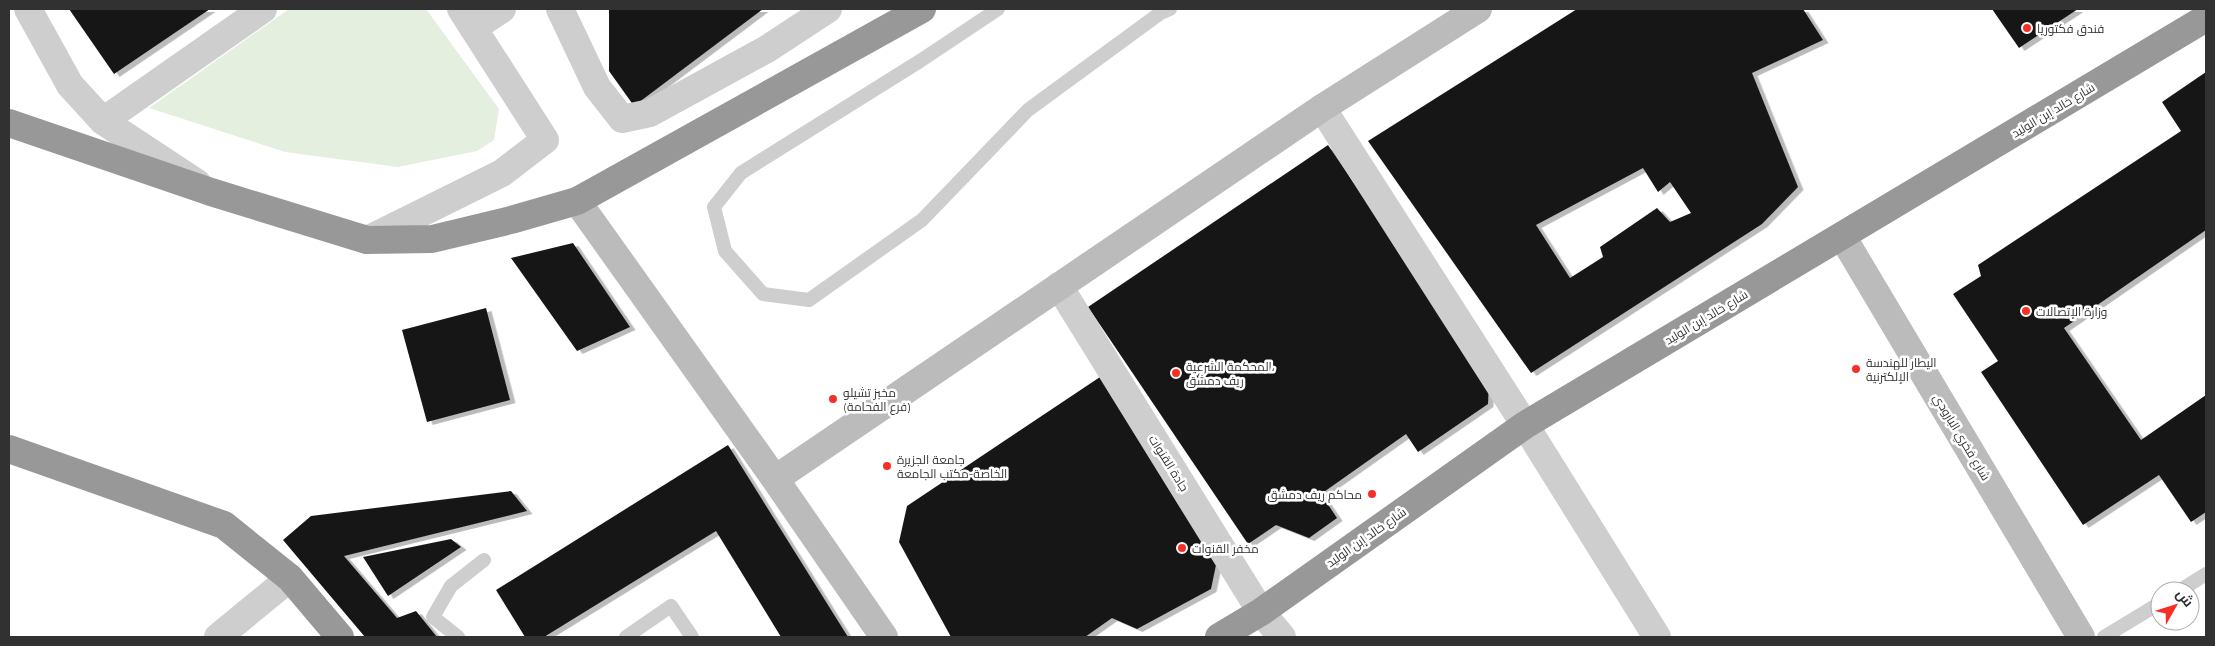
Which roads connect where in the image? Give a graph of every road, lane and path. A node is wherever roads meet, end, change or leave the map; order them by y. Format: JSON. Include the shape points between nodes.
{"nodes":[{"id":1,"x":28,"y":9,"type":"edge"},
{"id":2,"x":263,"y":9,"type":"edge"},
{"id":3,"x":502,"y":9,"type":"edge"},
{"id":4,"x":560,"y":9,"type":"edge"},
{"id":5,"x":828,"y":9,"type":"edge"},
{"id":6,"x":998,"y":9,"type":"edge"},
{"id":7,"x":1170,"y":9,"type":"edge"},
{"id":8,"x":1478,"y":9,"type":"edge"},
{"id":9,"x":912,"y":11,"type":"edge"},
{"id":10,"x":467,"y":18,"type":"edge"},
{"id":11,"x":2206,"y":18,"type":"edge"},
{"id":12,"x":1322,"y":108,"type":"junction"},
{"id":13,"x":103,"y":121,"type":"junction"},
{"id":14,"x":9,"y":123,"type":"edge"},
{"id":15,"x":211,"y":192,"type":"junction"},
{"id":16,"x":577,"y":201,"type":"junction"},
{"id":17,"x":1842,"y":236,"type":"junction"},
{"id":18,"x":367,"y":240,"type":"junction"},
{"id":19,"x":1059,"y":286,"type":"junction"},
{"id":20,"x":1525,"y":425,"type":"junction"},
{"id":21,"x":9,"y":449,"type":"edge"},
{"id":22,"x":774,"y":479,"type":"junction"},
{"id":23,"x":484,"y":560,"type":"dead end"},
{"id":24,"x":2206,"y":574,"type":"edge"},
{"id":25,"x":290,"y":578,"type":"junction"},
{"id":26,"x":2195,"y":581,"type":"edge"},
{"id":27,"x":2150,"y":609,"type":"edge"},
{"id":28,"x":1261,"y":612,"type":"junction"},
{"id":29,"x":218,"y":637,"type":"edge"},
{"id":30,"x":340,"y":637,"type":"edge"},
{"id":31,"x":458,"y":637,"type":"edge"},
{"id":32,"x":626,"y":637,"type":"edge"},
{"id":33,"x":692,"y":637,"type":"edge"},
{"id":34,"x":884,"y":637,"type":"edge"},
{"id":35,"x":1219,"y":637,"type":"edge"},
{"id":36,"x":1282,"y":637,"type":"edge"},
{"id":37,"x":1657,"y":637,"type":"edge"},
{"id":38,"x":2081,"y":637,"type":"edge"},
{"id":39,"x":2104,"y":637,"type":"edge"}],
"edges":[{"from":1,"to":13,"type":"street","via":[[70,85]]},
{"from":2,"to":13,"type":"street"},
{"from":3,"to":10,"type":"street"},
{"from":4,"to":5,"type":"street","via":[[596,87],[622,118],[650,112],[767,50]]},
{"from":6,"to":7,"type":"lane","via":[[741,173],[714,207],[725,251],[763,294],[809,300],[922,220],[1028,110]]},
{"from":8,"to":12,"type":"street"},
{"from":9,"to":16,"type":"highway"},
{"from":10,"to":18,"type":"street","via":[[545,140],[502,173]]},
{"from":11,"to":17,"type":"highway","name":"شارع خالد إبن الوليد"},
{"from":12,"to":19,"type":"street"},
{"from":12,"to":20,"type":"street"},
{"from":13,"to":15,"type":"street"},
{"from":14,"to":15,"type":"highway"},
{"from":15,"to":18,"type":"highway"},
{"from":16,"to":18,"type":"highway","via":[[432,239]]},
{"from":16,"to":22,"type":"street"},
{"from":17,"to":20,"type":"highway","name":"شارع خالد إبن الوليد"},
{"from":17,"to":38,"type":"street","name":"شارع فخري البارودي"},
{"from":19,"to":22,"type":"street"},
{"from":19,"to":28,"type":"street","name":"جادة القنوات"},
{"from":20,"to":28,"type":"highway","name":"شارع خالد إبن الوليد"},
{"from":20,"to":37,"type":"street"},
{"from":21,"to":25,"type":"highway","via":[[224,525]]},
{"from":22,"to":34,"type":"street"},
{"from":23,"to":31,"type":"lane","via":[[452,586],[433,617]]},
{"from":24,"to":26,"type":"lane"},
{"from":25,"to":29,"type":"street"},
{"from":25,"to":30,"type":"highway"},
{"from":27,"to":39,"type":"lane"},
{"from":28,"to":35,"type":"highway","name":"شارع خالد إبن الوليد"},
{"from":28,"to":36,"type":"street","name":"جادة القنوات"},
{"from":32,"to":33,"type":"lane","via":[[671,606]]}]}
